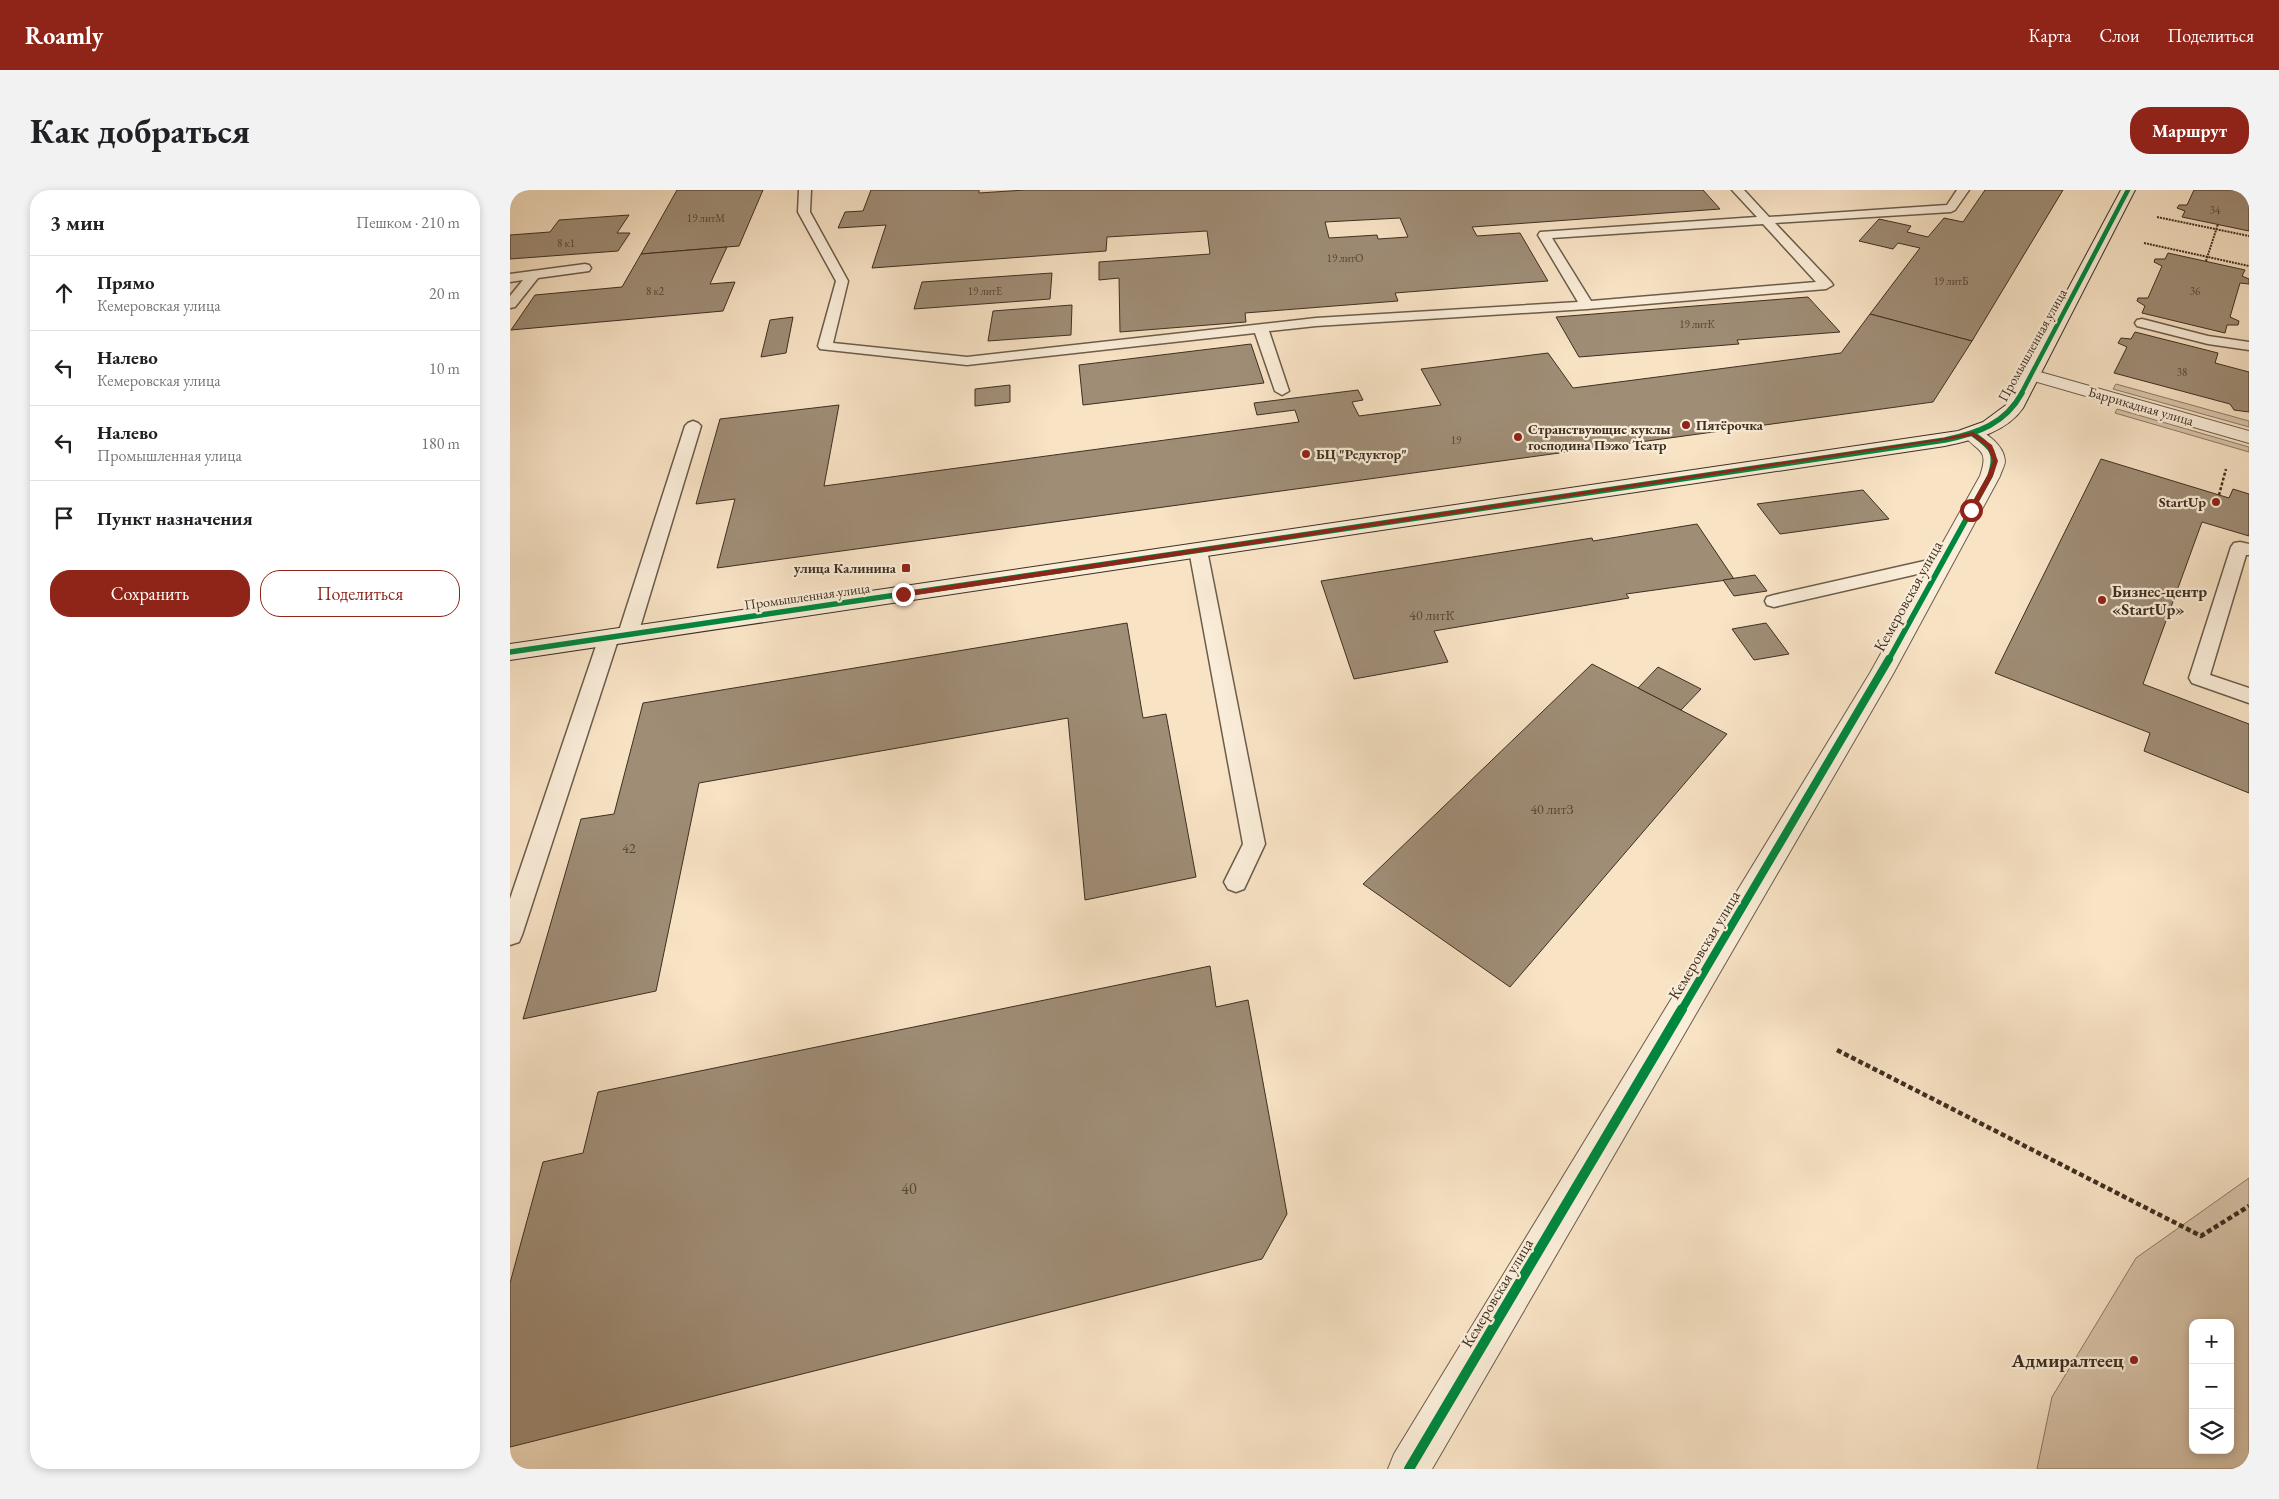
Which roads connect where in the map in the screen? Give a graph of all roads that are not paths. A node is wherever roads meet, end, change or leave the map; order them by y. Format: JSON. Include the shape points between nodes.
{"nodes":[{"id":1,"x":806,"y":190,"type":"edge"},
{"id":2,"x":1738,"y":190,"type":"edge"},
{"id":3,"x":1963,"y":190,"type":"edge"},
{"id":4,"x":2128,"y":190,"type":"edge"},
{"id":5,"x":1767,"y":221,"type":"junction"},
{"id":6,"x":585,"y":268,"type":"dead end"},
{"id":7,"x":534,"y":275,"type":"junction"},
{"id":8,"x":510,"y":278,"type":"edge"},
{"id":9,"x":510,"y":304,"type":"edge"},
{"id":10,"x":1587,"y":305,"type":"junction"},
{"id":11,"x":2142,"y":323,"type":"dead end"},
{"id":12,"x":1261,"y":329,"type":"junction"},
{"id":13,"x":2249,"y":346,"type":"edge"},
{"id":14,"x":2033,"y":375,"type":"junction"},
{"id":15,"x":1282,"y":390,"type":"dead end"},
{"id":16,"x":693,"y":426,"type":"dead end"},
{"id":17,"x":1973,"y":434,"type":"junction"},
{"id":18,"x":2249,"y":437,"type":"edge"},
{"id":19,"x":1198,"y":550,"type":"junction"},
{"id":20,"x":2249,"y":550,"type":"edge"},
{"id":21,"x":1942,"y":563,"type":"junction"},
{"id":22,"x":1774,"y":601,"type":"dead end"},
{"id":23,"x":619,"y":636,"type":"junction"},
{"id":24,"x":510,"y":652,"type":"edge"},
{"id":25,"x":2249,"y":696,"type":"edge"},
{"id":26,"x":1236,"y":882,"type":"dead end"},
{"id":27,"x":510,"y":936,"type":"edge"},
{"id":28,"x":1408,"y":1469,"type":"edge"}],
"edges":[{"from":1,"to":12,"type":"lane","via":[[804,212],[842,281],[825,346],[967,361]]},
{"from":2,"to":5,"type":"lane"},
{"from":3,"to":5,"type":"lane","via":[[1951,208]]},
{"from":4,"to":14,"type":"street","name":"Промышленная улица"},
{"from":5,"to":10,"type":"lane","via":[[1544,235]]},
{"from":5,"to":10,"type":"lane","via":[[1826,285]]},
{"from":6,"to":7,"type":"lane"},
{"from":7,"to":8,"type":"lane"},
{"from":7,"to":9,"type":"lane"},
{"from":10,"to":12,"type":"lane","via":[[1316,322]]},
{"from":11,"to":13,"type":"lane","via":[[2208,340]]},
{"from":12,"to":15,"type":"lane"},
{"from":14,"to":17,"type":"street","name":"Промышленная улица","via":[[2014,408],[1998,423]]},
{"from":14,"to":18,"type":"street","name":"Баррикадная улица"},
{"from":16,"to":23,"type":"lane"},
{"from":17,"to":19,"type":"street","name":"Промышленная улица"},
{"from":17,"to":21,"type":"street","name":"Кемеровская улица","via":[[1990,447],[1996,461]]},
{"from":19,"to":23,"type":"street","name":"Промышленная улица"},
{"from":19,"to":26,"type":"lane","via":[[1254,844]]},
{"from":20,"to":25,"type":"lane","via":[[2240,548],[2198,678]]},
{"from":21,"to":22,"type":"lane"},
{"from":21,"to":28,"type":"street","name":"Кемеровская улица","via":[[1876,683]]},
{"from":23,"to":24,"type":"street","name":"Промышленная улица"},
{"from":23,"to":27,"type":"lane"}]}
